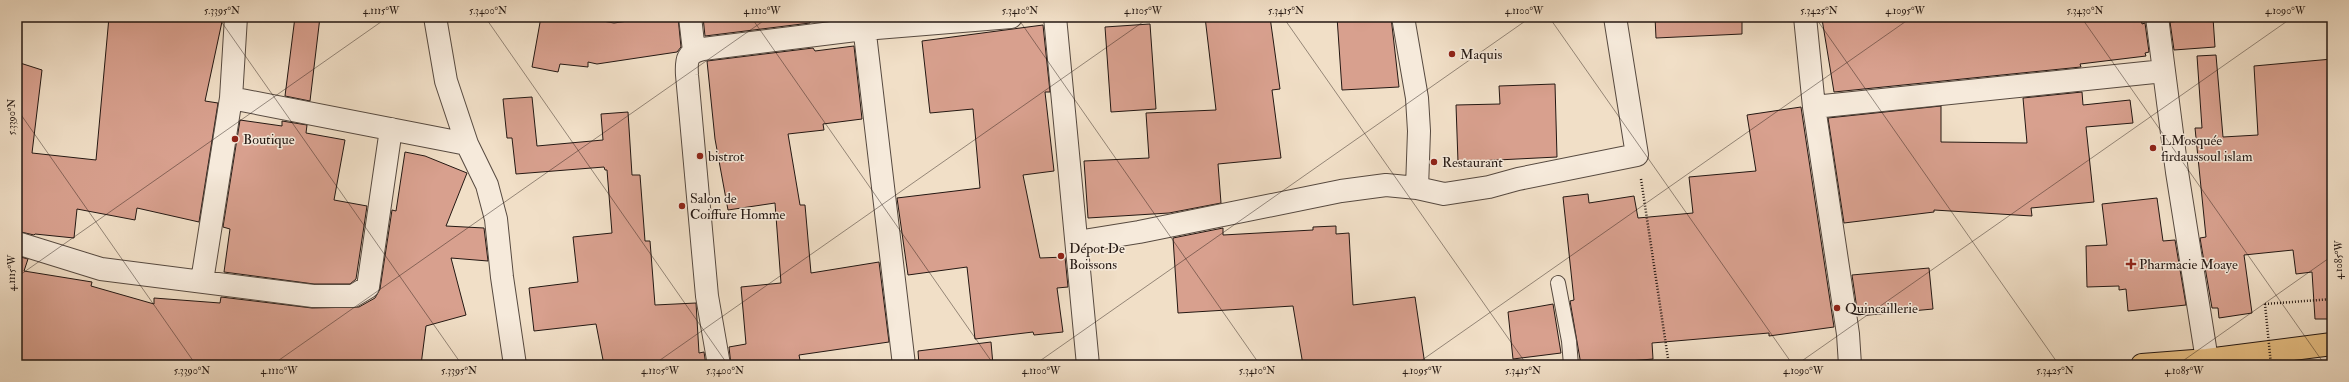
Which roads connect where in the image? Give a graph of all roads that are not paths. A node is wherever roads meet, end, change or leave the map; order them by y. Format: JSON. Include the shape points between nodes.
{"nodes":[{"id":1,"x":236,"y":17,"type":"edge"},
{"id":2,"x":435,"y":17,"type":"edge"},
{"id":3,"x":690,"y":17,"type":"edge"},
{"id":4,"x":1011,"y":17,"type":"edge"},
{"id":5,"x":1055,"y":17,"type":"edge"},
{"id":6,"x":1404,"y":17,"type":"edge"},
{"id":7,"x":1615,"y":17,"type":"edge"},
{"id":8,"x":1805,"y":17,"type":"edge"},
{"id":9,"x":2157,"y":17,"type":"edge"},
{"id":10,"x":864,"y":23,"type":"edge"},
{"id":11,"x":694,"y":51,"type":"junction"},
{"id":12,"x":2164,"y":71,"type":"junction"},
{"id":13,"x":231,"y":98,"type":"junction"},
{"id":14,"x":1814,"y":108,"type":"junction"},
{"id":15,"x":391,"y":129,"type":"junction"},
{"id":16,"x":467,"y":144,"type":"junction"},
{"id":17,"x":1417,"y":188,"type":"junction"},
{"id":18,"x":1077,"y":242,"type":"junction"},
{"id":19,"x":17,"y":243,"type":"edge"},
{"id":20,"x":202,"y":281,"type":"junction"},
{"id":21,"x":1558,"y":283,"type":"dead end"},
{"id":22,"x":2332,"y":344,"type":"edge"},
{"id":23,"x":2207,"y":360,"type":"junction"},
{"id":24,"x":515,"y":365,"type":"edge"},
{"id":25,"x":719,"y":365,"type":"edge"},
{"id":26,"x":904,"y":365,"type":"edge"},
{"id":27,"x":1088,"y":365,"type":"edge"},
{"id":28,"x":1571,"y":365,"type":"edge"},
{"id":29,"x":1850,"y":365,"type":"edge"},
{"id":30,"x":2142,"y":365,"type":"edge"}],
"edges":[{"from":1,"to":13,"type":"street"},
{"from":2,"to":16,"type":"street","via":[[446,81]]},
{"from":3,"to":11,"type":"street"},
{"from":4,"to":10,"type":"street"},
{"from":5,"to":18,"type":"street"},
{"from":6,"to":17,"type":"street","via":[[1417,98]]},
{"from":7,"to":17,"type":"street","via":[[1637,155],[1444,194]]},
{"from":8,"to":14,"type":"street"},
{"from":9,"to":12,"type":"street"},
{"from":10,"to":11,"type":"street"},
{"from":10,"to":26,"type":"street"},
{"from":11,"to":25,"type":"street","via":[[686,59],[687,75],[707,296]]},
{"from":12,"to":14,"type":"street"},
{"from":12,"to":23,"type":"street","via":[[2177,172]]},
{"from":13,"to":15,"type":"street"},
{"from":13,"to":20,"type":"street"},
{"from":14,"to":29,"type":"street","via":[[1848,334]]},
{"from":15,"to":16,"type":"street"},
{"from":15,"to":20,"type":"street","via":[[368,287],[353,296],[313,296]]},
{"from":16,"to":24,"type":"street","via":[[488,185],[496,219]]},
{"from":17,"to":18,"type":"street","via":[[1386,185],[1341,191]]},
{"from":18,"to":27,"type":"street"},
{"from":19,"to":20,"type":"street","via":[[101,269]]},
{"from":21,"to":28,"type":"lane"},
{"from":22,"to":23,"type":"main road"},
{"from":23,"to":30,"type":"main road"}]}
